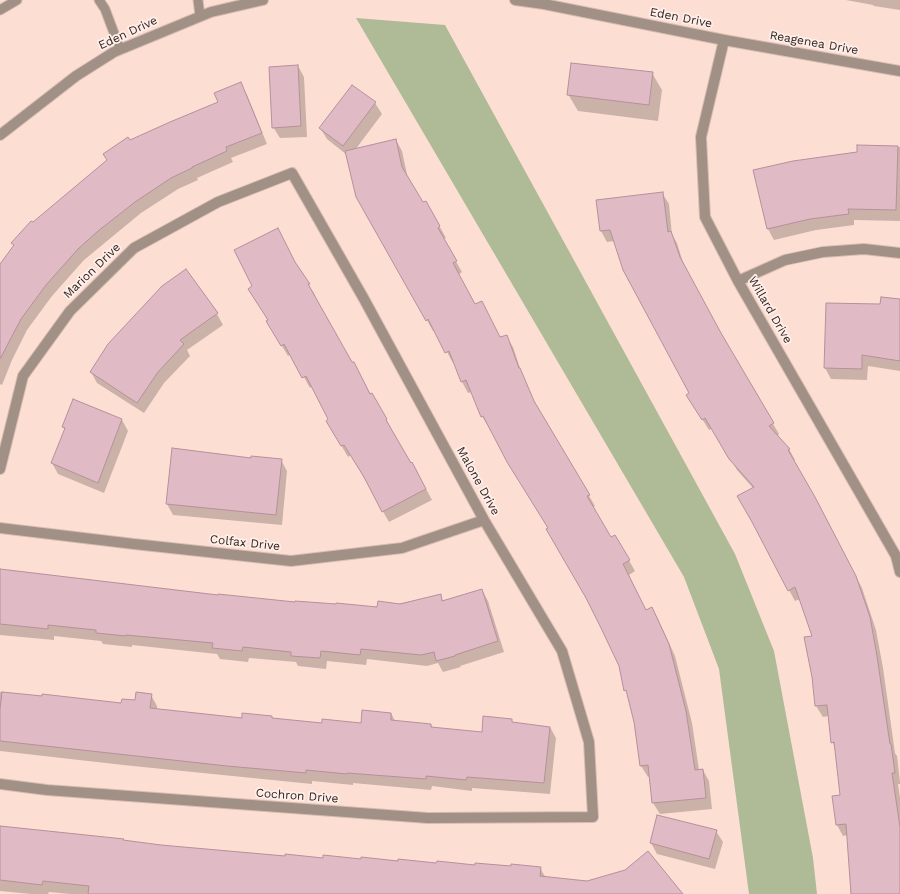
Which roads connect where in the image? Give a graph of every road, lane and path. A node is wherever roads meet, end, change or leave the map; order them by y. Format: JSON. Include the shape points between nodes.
{"nodes":[{"id":1,"x":17,"y":0,"type":"edge"},
{"id":2,"x":99,"y":0,"type":"edge"},
{"id":3,"x":198,"y":0,"type":"edge"},
{"id":4,"x":262,"y":0,"type":"edge"},
{"id":5,"x":515,"y":0,"type":"edge"},
{"id":6,"x":0,"y":10,"type":"edge"},
{"id":7,"x":200,"y":16,"type":"junction"},
{"id":8,"x":724,"y":40,"type":"junction"},
{"id":9,"x":120,"y":49,"type":"junction"},
{"id":10,"x":900,"y":71,"type":"edge"},
{"id":11,"x":0,"y":135,"type":"edge"},
{"id":12,"x":292,"y":173,"type":"joint"},
{"id":13,"x":900,"y":253,"type":"edge"},
{"id":14,"x":738,"y":281,"type":"junction"},
{"id":15,"x":0,"y":469,"type":"edge"},
{"id":16,"x":484,"y":520,"type":"junction"},
{"id":17,"x":0,"y":528,"type":"edge"},
{"id":18,"x":898,"y":555,"type":"edge"},
{"id":19,"x":900,"y":572,"type":"edge"},
{"id":20,"x":0,"y":784,"type":"edge"},
{"id":21,"x":593,"y":817,"type":"joint"}],
"edges":[{"from":1,"to":6,"type":"lane"},
{"from":2,"to":9,"type":"lane"},
{"from":3,"to":7,"type":"lane"},
{"from":4,"to":7,"type":"street","name":"Eden Drive"},
{"from":5,"to":8,"type":"street","name":"Eden Drive"},
{"from":7,"to":9,"type":"street","name":"Eden Drive"},
{"from":8,"to":10,"type":"street","name":"Reagenea Drive"},
{"from":8,"to":14,"type":"street","name":"Willard Drive","via":[[701,137],[705,217]]},
{"from":9,"to":11,"type":"street","name":"Eden Drive","via":[[76,76]]},
{"from":12,"to":15,"type":"street","name":"Marion Drive","via":[[218,202],[134,248],[70,311],[23,376]]},
{"from":12,"to":16,"type":"street","name":"Malone Drive"},
{"from":13,"to":14,"type":"street","via":[[864,249],[823,252],[785,260]]},
{"from":14,"to":18,"type":"street","name":"Willard Drive"},
{"from":16,"to":17,"type":"street","name":"Colfax Drive","via":[[402,548],[291,561]]},
{"from":16,"to":21,"type":"street","name":"Malone Drive","via":[[562,651],[589,742]]},
{"from":18,"to":19,"type":"street","name":"Willard Drive"},
{"from":20,"to":21,"type":"street","name":"Cochron Drive","via":[[70,792],[428,818]]}]}
